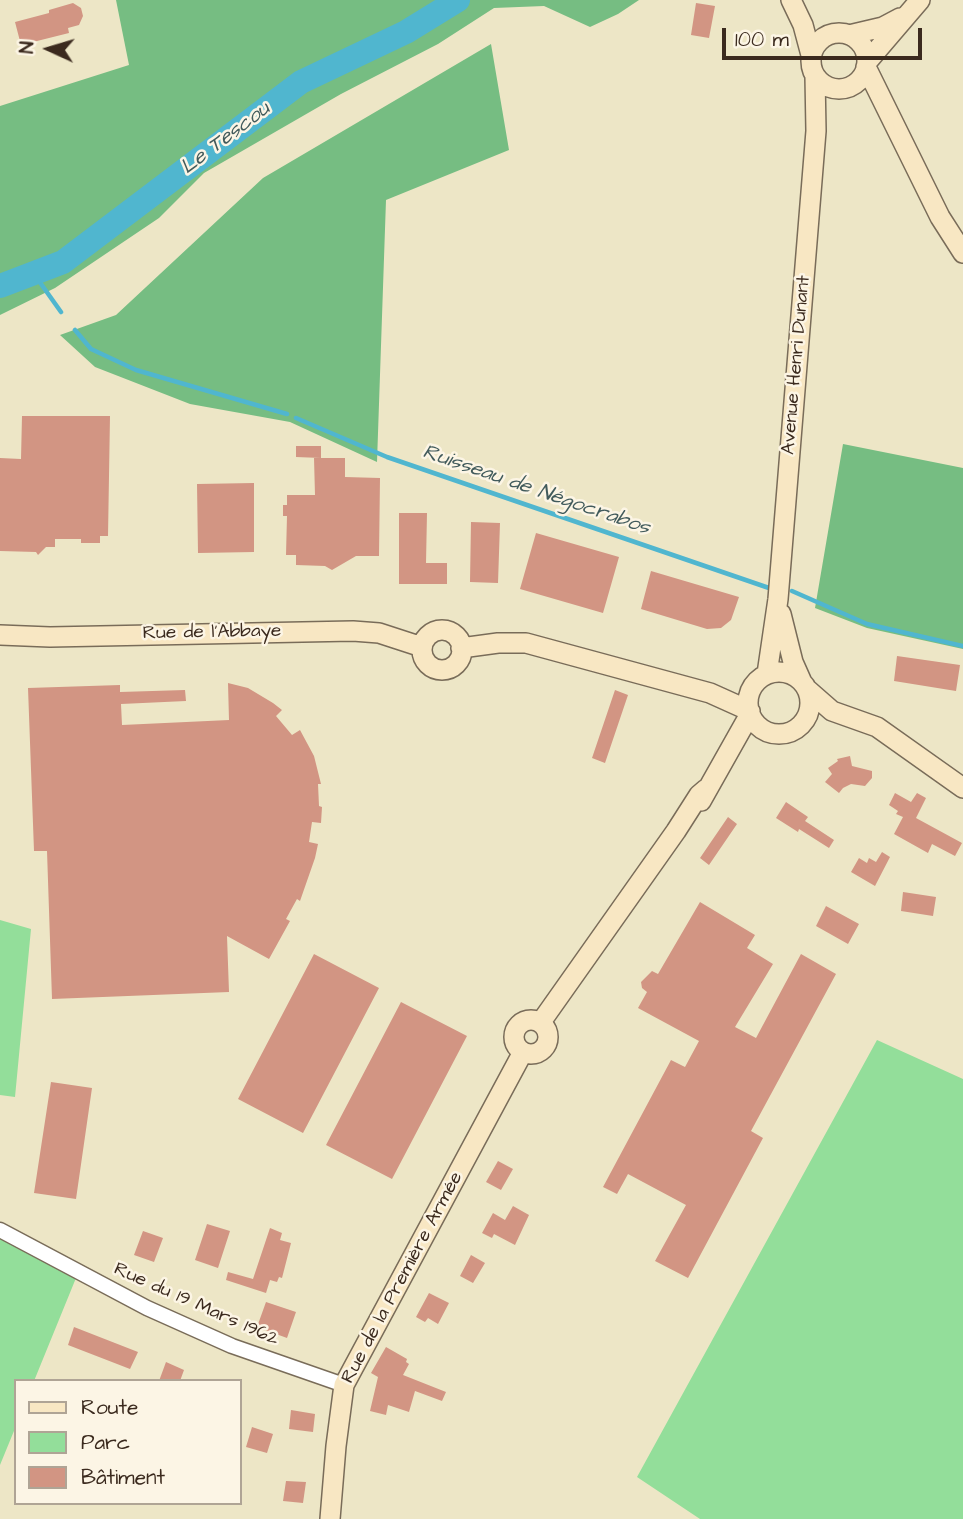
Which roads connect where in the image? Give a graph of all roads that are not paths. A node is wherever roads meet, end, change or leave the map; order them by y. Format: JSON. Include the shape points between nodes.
{"nodes":[{"id":1,"x":793,"y":3,"type":"edge"},
{"id":2,"x":914,"y":7,"type":"edge"},
{"id":3,"x":843,"y":34,"type":"junction"},
{"id":4,"x":811,"y":55,"type":"junction"},
{"id":5,"x":867,"y":64,"type":"junction"},
{"id":6,"x":815,"y":76,"type":"junction"},
{"id":7,"x":845,"y":89,"type":"junction"},
{"id":8,"x":887,"y":111,"type":"junction"},
{"id":9,"x":816,"y":131,"type":"junction"},
{"id":10,"x":963,"y":253,"type":"edge"},
{"id":11,"x":778,"y":599,"type":"junction"},
{"id":12,"x":0,"y":635,"type":"edge"},
{"id":13,"x":422,"y":647,"type":"junction"},
{"id":14,"x":461,"y":648,"type":"junction"},
{"id":15,"x":761,"y":679,"type":"junction"},
{"id":16,"x":804,"y":685,"type":"junction"},
{"id":17,"x":710,"y":693,"type":"junction"},
{"id":18,"x":750,"y":713,"type":"junction"},
{"id":19,"x":860,"y":721,"type":"junction"},
{"id":20,"x":802,"y":725,"type":"junction"},
{"id":21,"x":768,"y":732,"type":"junction"},
{"id":22,"x":722,"y":765,"type":"junction"},
{"id":23,"x":963,"y":788,"type":"edge"},
{"id":24,"x":0,"y":1230,"type":"edge"},
{"id":25,"x":344,"y":1385,"type":"junction"},
{"id":26,"x":330,"y":1519,"type":"edge"}],
"edges":[{"from":1,"to":3,"type":"main road","via":[[821,25]]},
{"from":1,"to":4,"type":"main road"},
{"from":2,"to":3,"type":"main road","via":[[883,27]]},
{"from":2,"to":5,"type":"main road"},
{"from":3,"to":4,"type":"main road","via":[[826,36]]},
{"from":3,"to":5,"type":"main road","via":[[862,46]]},
{"from":4,"to":6,"type":"main road"},
{"from":5,"to":7,"type":"main road","via":[[856,84]]},
{"from":5,"to":8,"type":"main road"},
{"from":6,"to":7,"type":"main road","via":[[825,86]]},
{"from":6,"to":9,"type":"main road","name":"Avenue Henri Dunant"},
{"from":7,"to":8,"type":"main road"},
{"from":7,"to":9,"type":"main road","name":"Avenue Henri Dunant"},
{"from":8,"to":10,"type":"main road"},
{"from":9,"to":11,"type":"main road","name":"Avenue Henri Dunant"},
{"from":11,"to":15,"type":"main road","name":"Avenue Henri Dunant"},
{"from":11,"to":16,"type":"main road","name":"Avenue Henri Dunant"},
{"from":12,"to":13,"type":"main road","name":"Rue de l'Abbaye","via":[[353,631],[379,633]]},
{"from":13,"to":14,"type":"main road","via":[[427,637],[441,630],[456,637]]},
{"from":13,"to":14,"type":"main road","via":[[426,663],[440,670],[456,664]]},
{"from":14,"to":17,"type":"main road","via":[[526,643]]},
{"from":15,"to":16,"type":"main road","via":[[785,672]]},
{"from":15,"to":17,"type":"main road"},
{"from":15,"to":18,"type":"main road","via":[[748,701]]},
{"from":16,"to":19,"type":"main road","via":[[832,711]]},
{"from":16,"to":20,"type":"main road","via":[[810,708]]},
{"from":17,"to":18,"type":"main road"},
{"from":18,"to":21,"type":"main road"},
{"from":18,"to":22,"type":"main road","name":"Rue de la Première Armée"},
{"from":19,"to":20,"type":"main road","via":[[829,719]]},
{"from":19,"to":23,"type":"main road","via":[[885,732]]},
{"from":20,"to":21,"type":"main road","via":[[790,733]]},
{"from":21,"to":22,"type":"main road","name":"Rue de la Première Armée","via":[[746,741]]},
{"from":22,"to":25,"type":"main road","name":"Rue de la Première Armée","via":[[541,1022],[549,1035],[546,1046],[533,1054],[523,1052]]},
{"from":24,"to":25,"type":"street","name":"Rue du 19 Mars 1962","via":[[147,1308],[232,1346]]},
{"from":25,"to":26,"type":"main road","name":"Rue de la Première Armée"}]}
